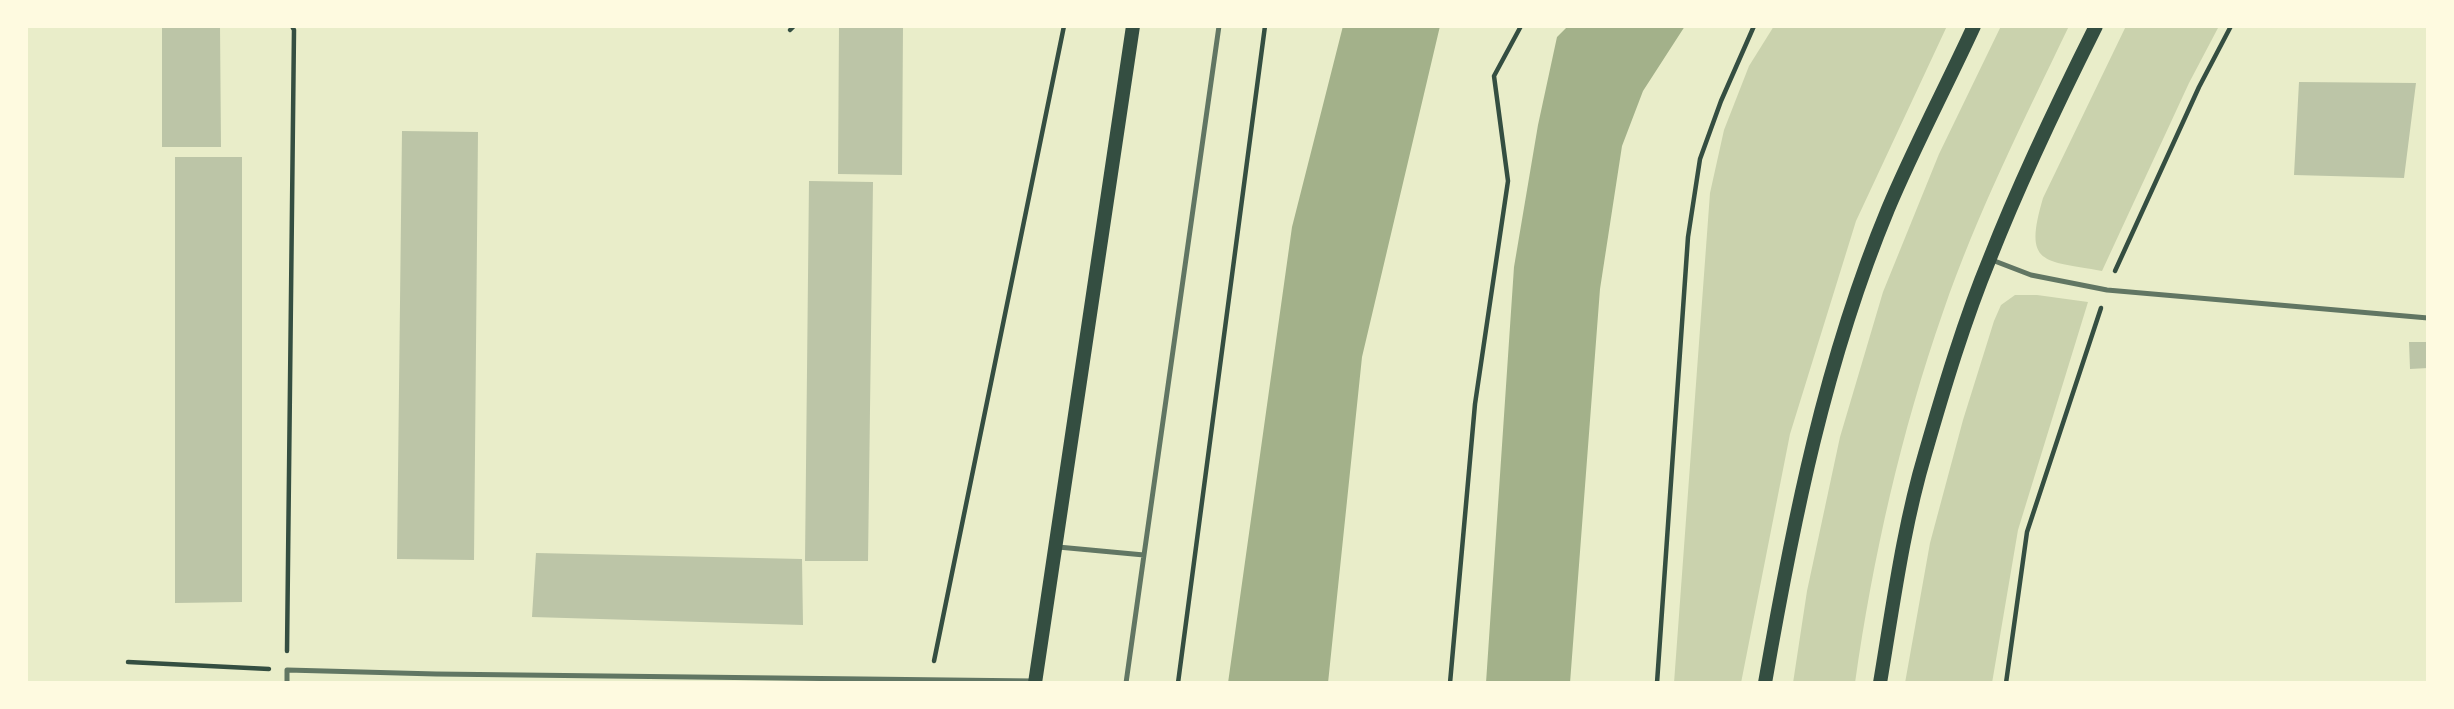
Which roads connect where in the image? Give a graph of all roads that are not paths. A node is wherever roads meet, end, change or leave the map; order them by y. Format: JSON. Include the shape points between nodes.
{"nodes":[{"id":1,"x":1133,"y":26,"type":"edge"},
{"id":2,"x":1219,"y":26,"type":"edge"},
{"id":3,"x":1974,"y":26,"type":"edge"},
{"id":4,"x":2096,"y":26,"type":"edge"},
{"id":5,"x":1989,"y":259,"type":"junction"},
{"id":6,"x":2428,"y":318,"type":"edge"},
{"id":7,"x":1055,"y":547,"type":"junction"},
{"id":8,"x":1144,"y":555,"type":"junction"},
{"id":9,"x":1035,"y":682,"type":"edge"},
{"id":10,"x":287,"y":683,"type":"edge"},
{"id":11,"x":1126,"y":683,"type":"edge"},
{"id":12,"x":1765,"y":683,"type":"edge"},
{"id":13,"x":1880,"y":683,"type":"edge"}],
"edges":[{"from":1,"to":7,"type":"main road"},
{"from":2,"to":8,"type":"lane"},
{"from":3,"to":12,"type":"main road","via":[[1888,209],[1847,323],[1812,442]]},
{"from":4,"to":5,"type":"main road"},
{"from":5,"to":6,"type":"lane","via":[[2031,275],[2106,290]]},
{"from":5,"to":13,"type":"main road","via":[[1924,456]]},
{"from":7,"to":8,"type":"lane"},
{"from":7,"to":9,"type":"main road"},
{"from":8,"to":11,"type":"lane"},
{"from":9,"to":10,"type":"lane","via":[[287,670]]}]}
